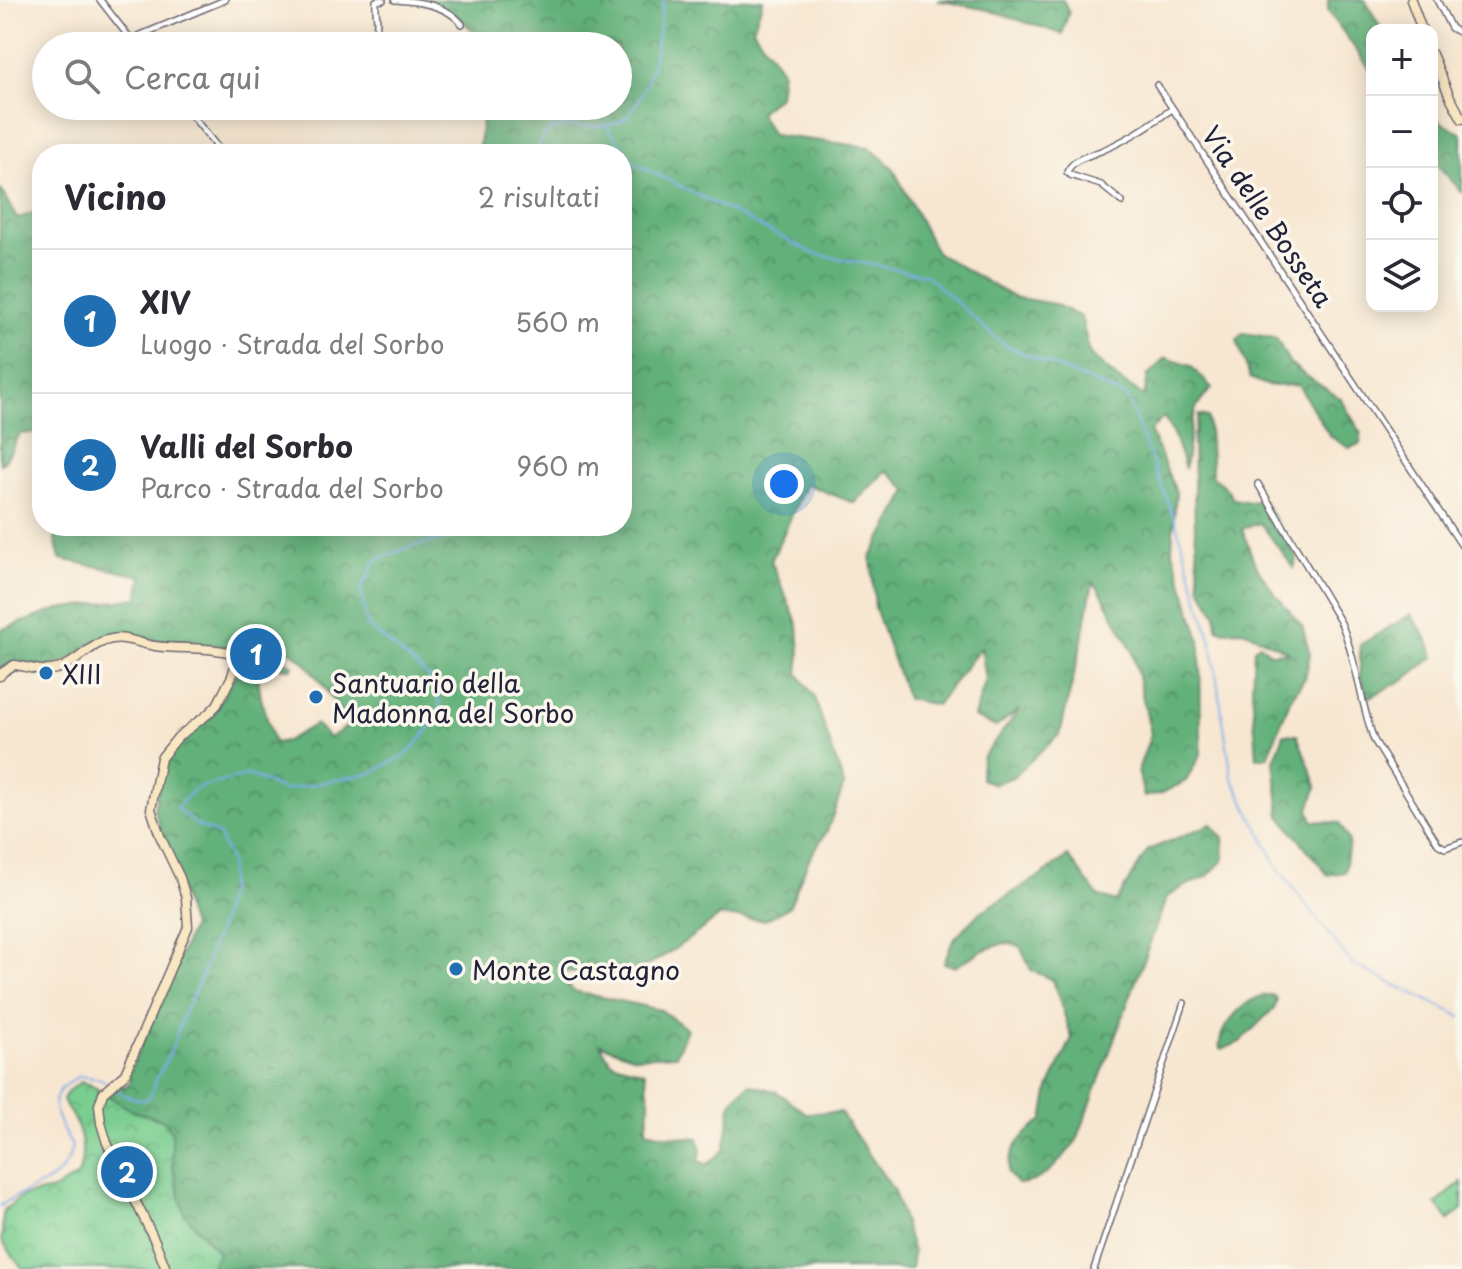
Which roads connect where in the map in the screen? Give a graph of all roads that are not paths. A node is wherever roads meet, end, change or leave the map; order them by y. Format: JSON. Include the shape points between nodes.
{"nodes":[{"id":1,"x":100,"y":0,"type":"edge"},
{"id":2,"x":225,"y":0,"type":"edge"},
{"id":3,"x":383,"y":0,"type":"edge"},
{"id":4,"x":395,"y":0,"type":"edge"},
{"id":5,"x":1411,"y":0,"type":"edge"},
{"id":6,"x":1437,"y":0,"type":"edge"},
{"id":7,"x":462,"y":24,"type":"dead end"},
{"id":8,"x":1420,"y":24,"type":"edge"},
{"id":9,"x":125,"y":32,"type":"edge"},
{"id":10,"x":148,"y":32,"type":"edge"},
{"id":11,"x":376,"y":32,"type":"edge"},
{"id":12,"x":1462,"y":34,"type":"edge"},
{"id":13,"x":1438,"y":68,"type":"edge"},
{"id":14,"x":1157,"y":85,"type":"dead end"},
{"id":15,"x":1172,"y":109,"type":"junction"},
{"id":16,"x":1462,"y":119,"type":"edge"},
{"id":17,"x":195,"y":120,"type":"edge"},
{"id":18,"x":215,"y":144,"type":"edge"},
{"id":19,"x":1122,"y":202,"type":"dead end"},
{"id":20,"x":1258,"y":484,"type":"dead end"},
{"id":21,"x":1462,"y":546,"type":"edge"},
{"id":22,"x":0,"y":676,"type":"edge"},
{"id":23,"x":1462,"y":842,"type":"edge"},
{"id":24,"x":1184,"y":1003,"type":"dead end"},
{"id":25,"x":166,"y":1269,"type":"edge"},
{"id":26,"x":1094,"y":1269,"type":"edge"}],
"edges":[{"from":1,"to":9,"type":"street"},
{"from":2,"to":10,"type":"street"},
{"from":3,"to":11,"type":"street","via":[[376,1]]},
{"from":4,"to":7,"type":"street","via":[[436,7]]},
{"from":5,"to":8,"type":"street"},
{"from":6,"to":12,"type":"street","via":[[1451,28]]},
{"from":13,"to":16,"type":"street"},
{"from":14,"to":15,"type":"street","name":"Via delle Bosseta"},
{"from":15,"to":19,"type":"street","name":"Via delle Bosseta","via":[[1128,139],[1069,167],[1070,175],[1101,185]]},
{"from":15,"to":21,"type":"street","name":"Via delle Bosseta"},
{"from":17,"to":18,"type":"street"},
{"from":20,"to":23,"type":"street","via":[[1341,623],[1379,749],[1440,846]]},
{"from":22,"to":25,"type":"street","via":[[14,665],[60,668],[100,643],[123,638],[223,651],[237,659],[217,705],[161,758],[151,809],[180,878],[188,927],[125,1074],[101,1097],[99,1111],[107,1143]]},
{"from":24,"to":26,"type":"street"}]}
